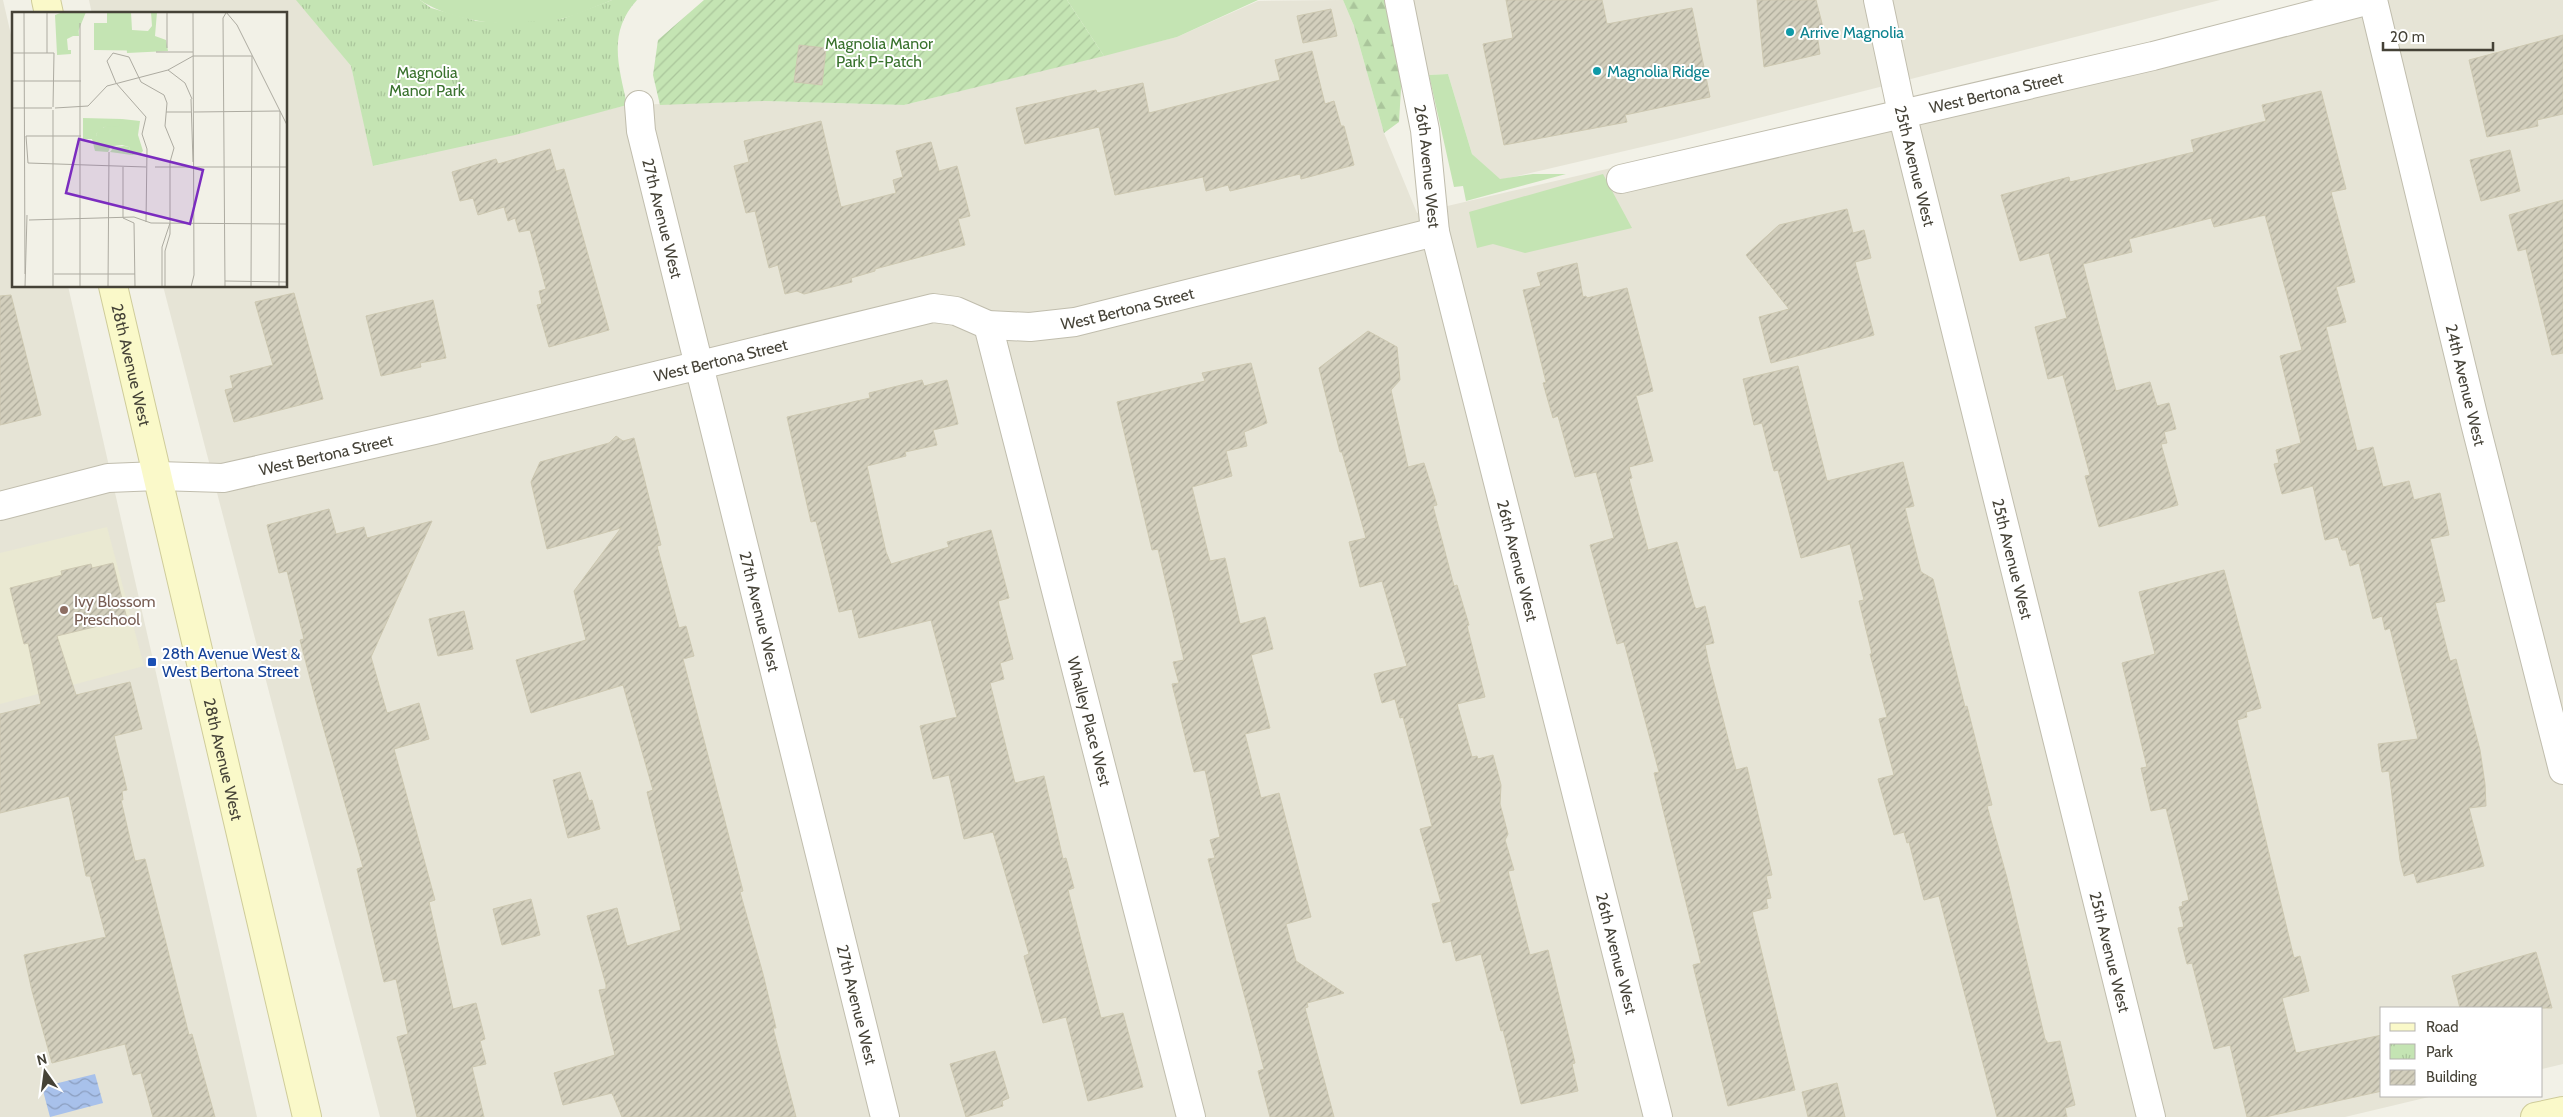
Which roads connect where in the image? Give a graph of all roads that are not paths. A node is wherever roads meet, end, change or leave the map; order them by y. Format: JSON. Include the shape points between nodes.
{"nodes":[{"id":1,"x":1399,"y":0,"type":"edge"},
{"id":2,"x":1878,"y":0,"type":"edge"},
{"id":3,"x":2371,"y":0,"type":"edge"},
{"id":4,"x":639,"y":105,"type":"dead end"},
{"id":5,"x":1902,"y":113,"type":"junction"},
{"id":6,"x":1621,"y":178,"type":"dead end"},
{"id":7,"x":1435,"y":232,"type":"junction"},
{"id":8,"x":113,"y":288,"type":"edge"},
{"id":9,"x":988,"y":326,"type":"junction"},
{"id":10,"x":698,"y":365,"type":"junction"},
{"id":11,"x":158,"y":476,"type":"junction"},
{"id":12,"x":0,"y":506,"type":"edge"},
{"id":13,"x":2563,"y":770,"type":"edge"},
{"id":14,"x":2563,"y":1110,"type":"edge"},
{"id":15,"x":307,"y":1117,"type":"edge"},
{"id":16,"x":885,"y":1117,"type":"edge"},
{"id":17,"x":1191,"y":1117,"type":"edge"},
{"id":18,"x":1658,"y":1117,"type":"edge"},
{"id":19,"x":2151,"y":1117,"type":"edge"},
{"id":20,"x":2535,"y":1117,"type":"edge"}],
"edges":[{"from":1,"to":7,"type":"street","name":"26th Avenue West","via":[[1425,130]]},
{"from":2,"to":5,"type":"street","name":"25th Avenue West"},
{"from":3,"to":5,"type":"street","name":"West Bertona Street","via":[[2153,56]]},
{"from":3,"to":13,"type":"street","name":"24th Avenue West"},
{"from":4,"to":10,"type":"street","name":"27th Avenue West","via":[[641,131]]},
{"from":5,"to":6,"type":"street","name":"West Bertona Street"},
{"from":5,"to":19,"type":"street","name":"25th Avenue West"},
{"from":7,"to":9,"type":"street","name":"West Bertona Street","via":[[1074,322],[1030,327]]},
{"from":7,"to":18,"type":"street","name":"26th Avenue West"},
{"from":8,"to":11,"type":"street","name":"28th Avenue West"},
{"from":9,"to":10,"type":"street","name":"West Bertona Street","via":[[956,311],[933,308]]},
{"from":9,"to":17,"type":"street","name":"Whalley Place West"},
{"from":10,"to":11,"type":"street","name":"West Bertona Street","via":[[223,478]]},
{"from":10,"to":16,"type":"street","name":"27th Avenue West"},
{"from":11,"to":12,"type":"street","name":"West Bertona Street","via":[[108,478]]},
{"from":11,"to":15,"type":"street","name":"28th Avenue West"},
{"from":14,"to":20,"type":"street"}]}
